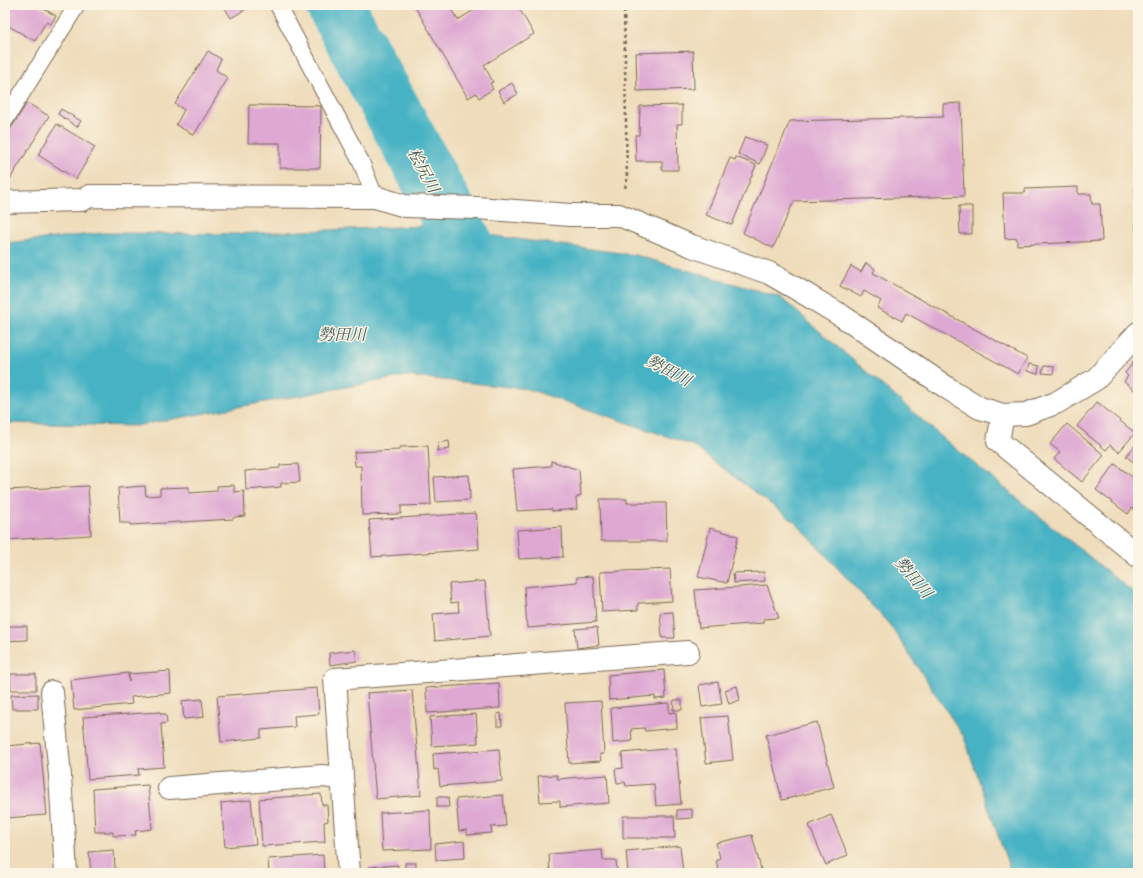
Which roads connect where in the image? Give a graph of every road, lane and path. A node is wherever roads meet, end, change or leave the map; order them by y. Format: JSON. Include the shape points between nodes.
{"nodes":[{"id":1,"x":77,"y":5,"type":"edge"},
{"id":2,"x":278,"y":5,"type":"edge"},
{"id":3,"x":624,"y":5,"type":"edge"},
{"id":4,"x":5,"y":120,"type":"edge"},
{"id":5,"x":375,"y":197,"type":"junction"},
{"id":6,"x":5,"y":202,"type":"edge"},
{"id":7,"x":619,"y":215,"type":"junction"},
{"id":8,"x":1138,"y":333,"type":"edge"},
{"id":9,"x":1002,"y":415,"type":"junction"},
{"id":10,"x":1138,"y":556,"type":"edge"},
{"id":11,"x":688,"y":652,"type":"dead end"},
{"id":12,"x":52,"y":692,"type":"dead end"},
{"id":13,"x":341,"y":778,"type":"junction"},
{"id":14,"x":169,"y":788,"type":"dead end"},
{"id":15,"x":66,"y":873,"type":"edge"},
{"id":16,"x":349,"y":873,"type":"edge"}],
"edges":[{"from":1,"to":4,"type":"lane"},
{"from":2,"to":5,"type":"lane","via":[[361,162]]},
{"from":3,"to":7,"type":"path","via":[[627,180]]},
{"from":5,"to":6,"type":"street","via":[[90,196],[82,200]]},
{"from":5,"to":7,"type":"street","via":[[405,206],[570,215]]},
{"from":7,"to":9,"type":"street","via":[[692,246],[769,273],[842,316],[980,408]]},
{"from":8,"to":9,"type":"street","via":[[1096,379],[1056,403],[1026,414]]},
{"from":9,"to":10,"type":"street","via":[[998,441]]},
{"from":11,"to":13,"type":"street","via":[[334,679]]},
{"from":12,"to":15,"type":"street"},
{"from":13,"to":14,"type":"street","via":[[322,776]]},
{"from":13,"to":16,"type":"street"}]}
